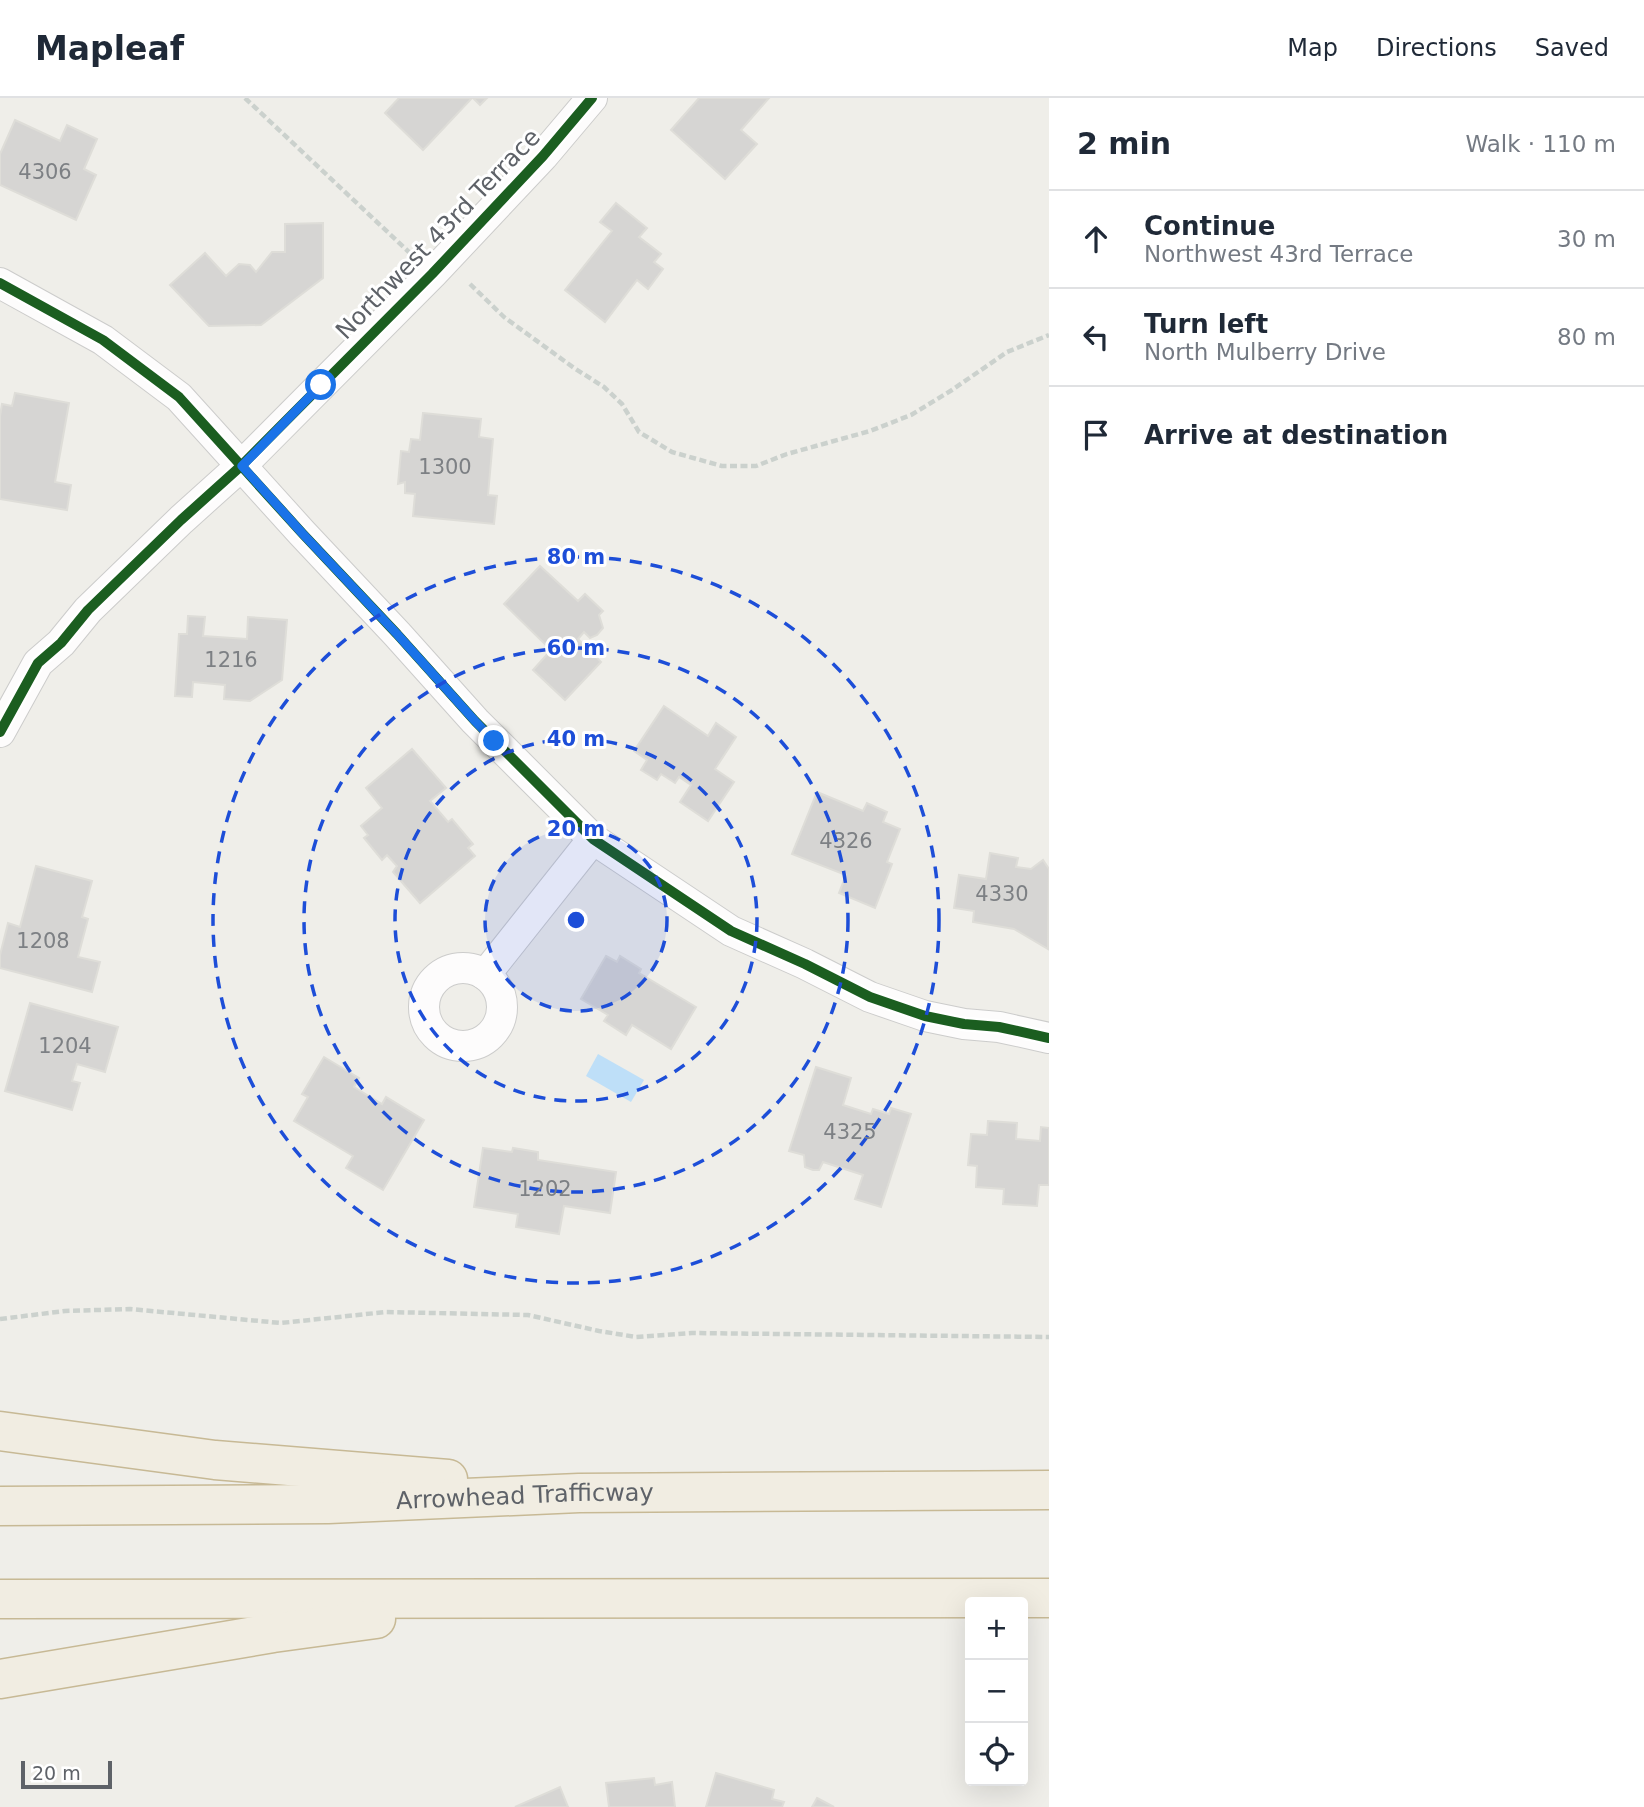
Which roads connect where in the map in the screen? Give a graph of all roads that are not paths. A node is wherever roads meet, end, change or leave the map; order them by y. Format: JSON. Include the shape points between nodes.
{"nodes":[{"id":1,"x":592,"y":98,"type":"edge"},
{"id":2,"x":0,"y":284,"type":"edge"},
{"id":3,"x":242,"y":466,"type":"junction"},
{"id":4,"x":0,"y":732,"type":"edge"},
{"id":5,"x":593,"y":839,"type":"junction"},
{"id":6,"x":485,"y":975,"type":"dead end"},
{"id":7,"x":1049,"y":1038,"type":"edge"},
{"id":8,"x":0,"y":1431,"type":"edge"},
{"id":9,"x":1049,"y":1490,"type":"edge"},
{"id":10,"x":579,"y":1493,"type":"junction"},
{"id":11,"x":0,"y":1506,"type":"edge"},
{"id":12,"x":1049,"y":1598,"type":"edge"},
{"id":13,"x":520,"y":1599,"type":"junction"},
{"id":14,"x":0,"y":1600,"type":"edge"},
{"id":15,"x":0,"y":1679,"type":"edge"}],
"edges":[{"from":1,"to":3,"type":"street","name":"Northwest 43rd Terrace","via":[[432,274]]},
{"from":2,"to":3,"type":"street","via":[[103,340],[179,397]]},
{"from":3,"to":4,"type":"street","name":"Northwest 43rd Terrace","via":[[180,520],[38,663]]},
{"from":3,"to":5,"type":"street","via":[[475,721]]},
{"from":5,"to":6,"type":"street"},
{"from":5,"to":7,"type":"street","via":[[730,931],[870,997],[925,1016]]},
{"from":8,"to":10,"type":"highway","via":[[215,1460]]},
{"from":9,"to":10,"type":"highway","name":"Arrowhead Trafficway"},
{"from":10,"to":11,"type":"highway","name":"Arrowhead Trafficway","via":[[328,1504]]},
{"from":12,"to":13,"type":"highway"},
{"from":13,"to":14,"type":"highway"},
{"from":13,"to":15,"type":"highway","via":[[273,1633]]}]}
